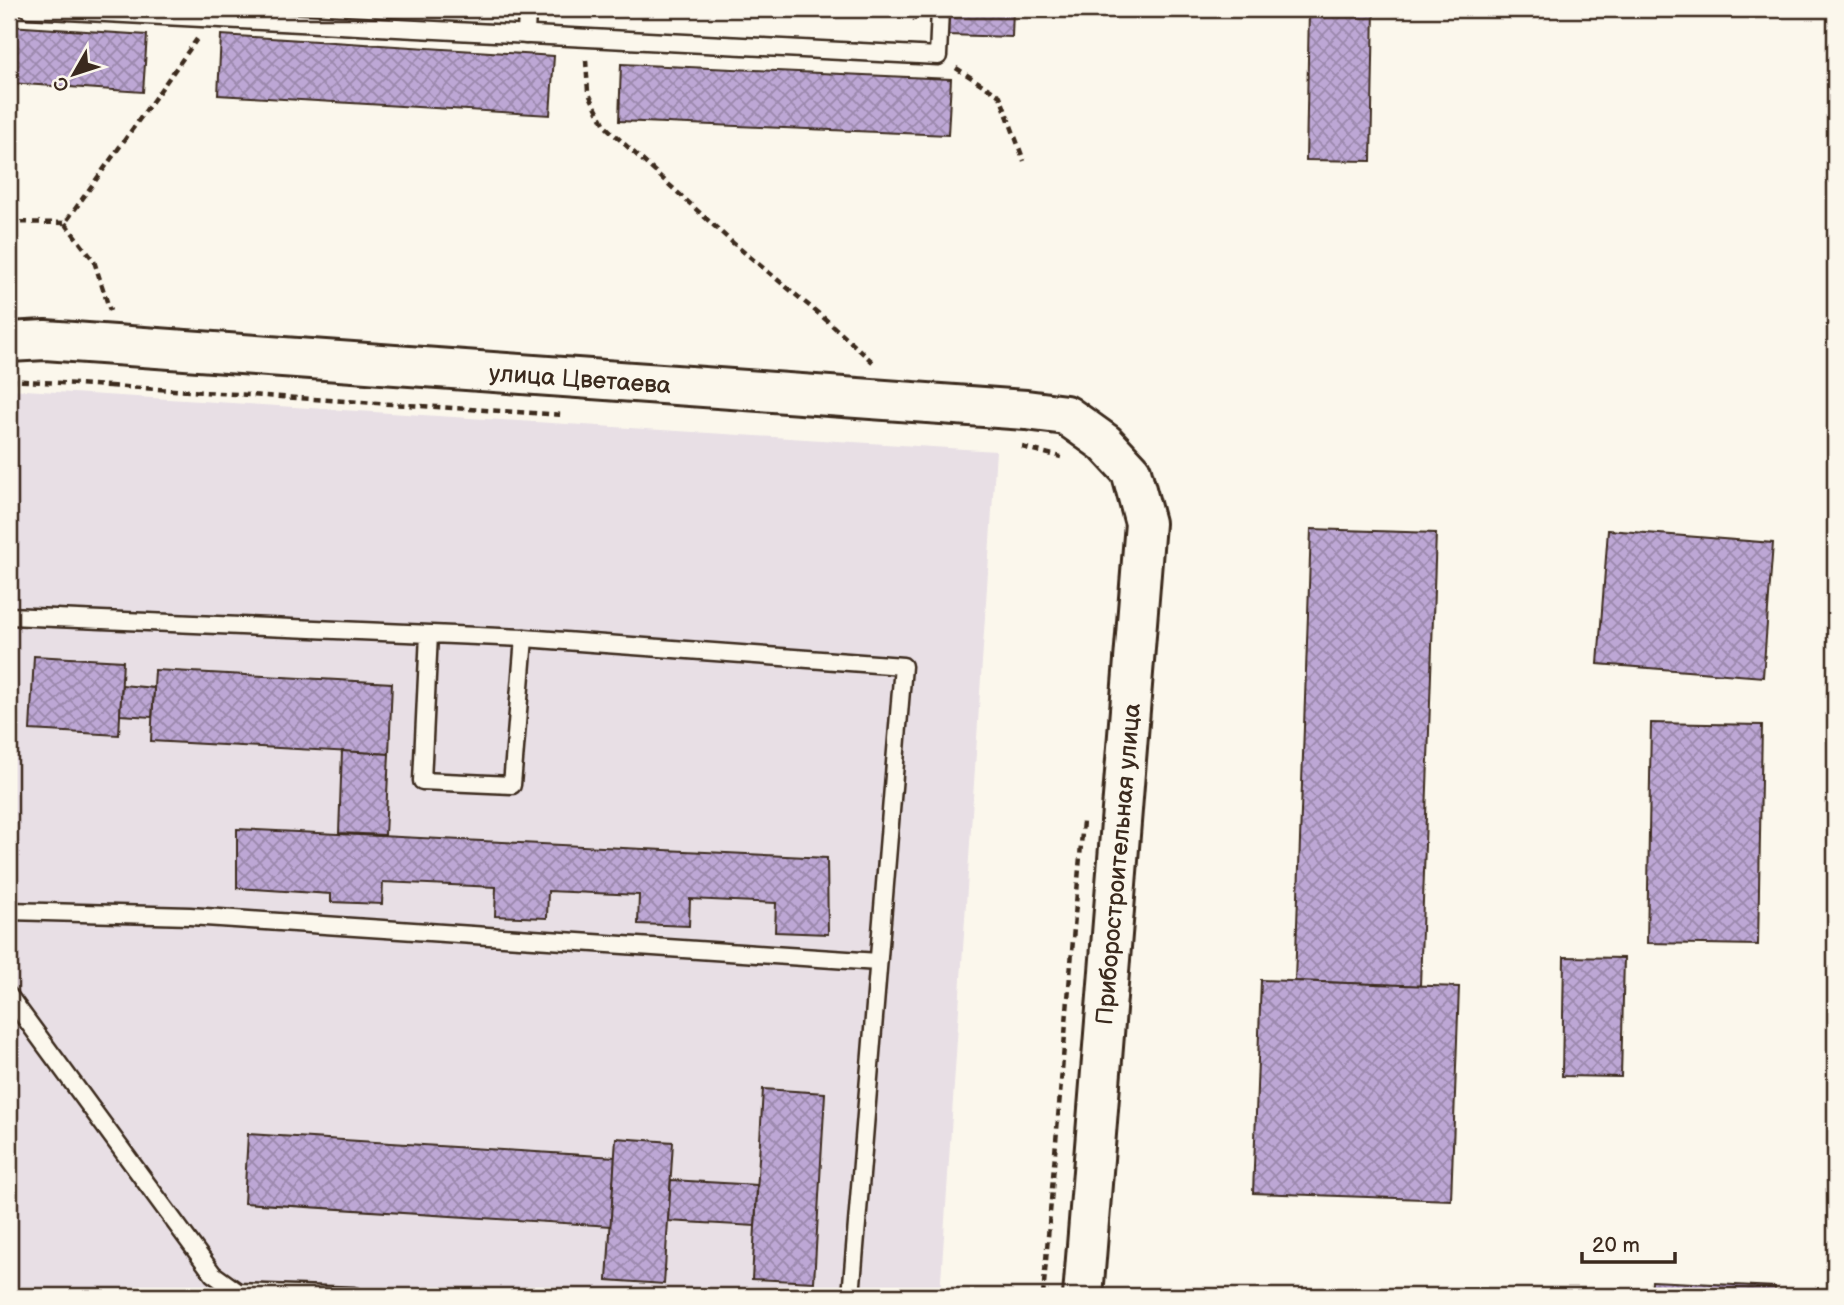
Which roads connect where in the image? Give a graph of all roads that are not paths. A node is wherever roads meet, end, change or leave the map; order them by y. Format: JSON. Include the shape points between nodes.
{"nodes":[{"id":1,"x":28,"y":9,"type":"edge"},
{"id":2,"x":527,"y":9,"type":"edge"},
{"id":3,"x":940,"y":9,"type":"edge"},
{"id":4,"x":128,"y":11,"type":"edge"},
{"id":5,"x":526,"y":35,"type":"junction"},
{"id":6,"x":9,"y":314,"type":"edge"},
{"id":7,"x":27,"y":341,"type":"edge"},
{"id":8,"x":1105,"y":443,"type":"joint"},
{"id":9,"x":9,"y":616,"type":"edge"},
{"id":10,"x":429,"y":634,"type":"junction"},
{"id":11,"x":524,"y":638,"type":"junction"},
{"id":12,"x":9,"y":911,"type":"edge"},
{"id":13,"x":878,"y":962,"type":"junction"},
{"id":14,"x":9,"y":996,"type":"edge"},
{"id":15,"x":354,"y":1296,"type":"edge"},
{"id":16,"x":850,"y":1296,"type":"edge"},
{"id":17,"x":1083,"y":1296,"type":"edge"}],
"edges":[{"from":1,"to":4,"type":"lane"},
{"from":2,"to":5,"type":"lane"},
{"from":3,"to":5,"type":"lane","via":[[938,56]]},
{"from":4,"to":5,"type":"lane"},
{"from":6,"to":7,"type":"main road","name":"улица Цветаева"},
{"from":7,"to":8,"type":"main road","name":"улица Цветаева","via":[[1026,411],[1066,415]]},
{"from":8,"to":17,"type":"main road","name":"Приборостроительная улица","via":[[1131,471],[1145,523]]},
{"from":9,"to":10,"type":"lane"},
{"from":10,"to":11,"type":"lane"},
{"from":10,"to":11,"type":"lane","via":[[422,780],[512,785]]},
{"from":11,"to":13,"type":"lane","via":[[903,666]]},
{"from":12,"to":13,"type":"lane","via":[[190,915]]},
{"from":13,"to":16,"type":"lane"},
{"from":14,"to":15,"type":"lane","via":[[213,1273],[238,1292]]}]}
